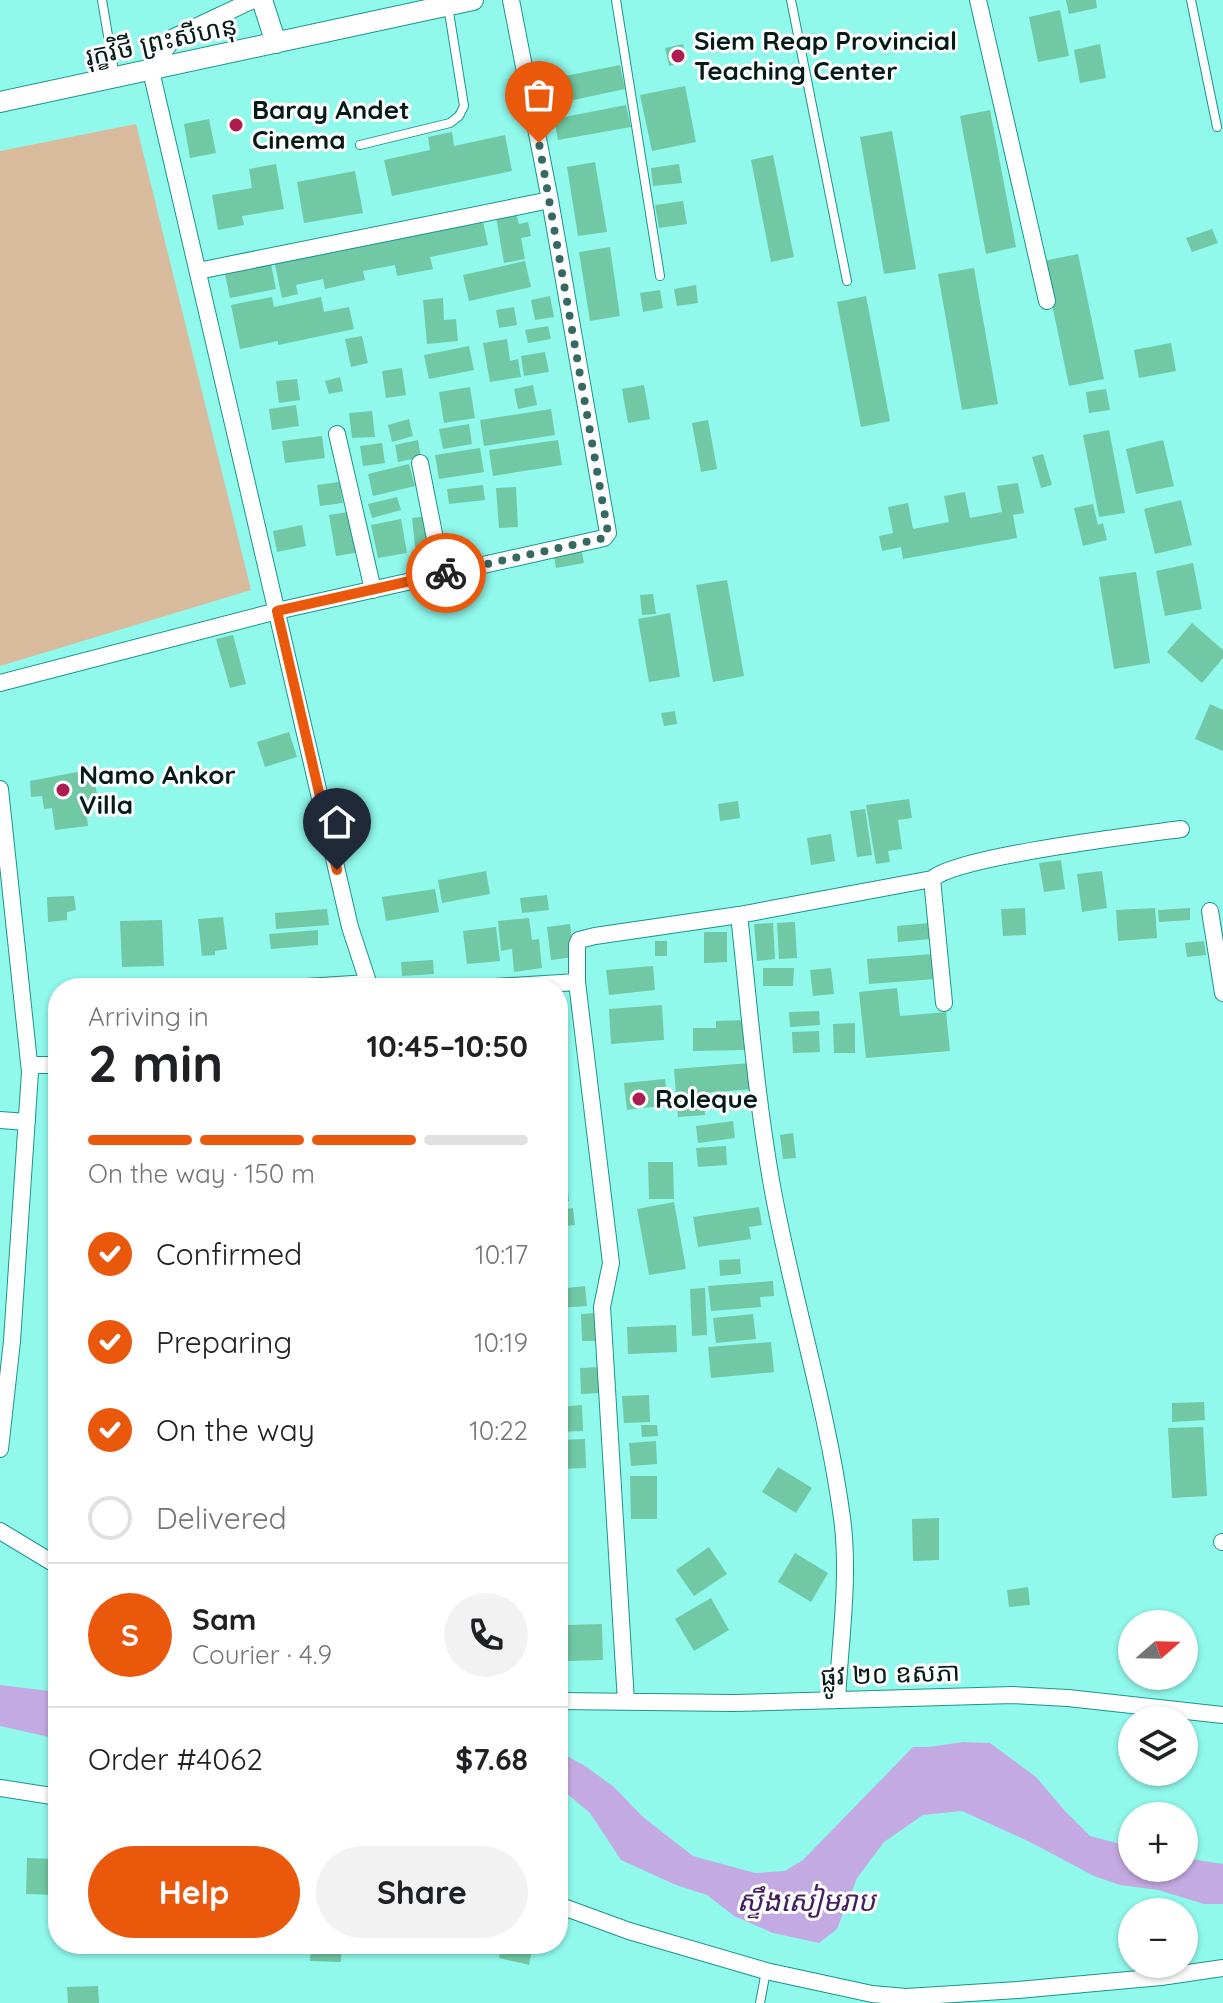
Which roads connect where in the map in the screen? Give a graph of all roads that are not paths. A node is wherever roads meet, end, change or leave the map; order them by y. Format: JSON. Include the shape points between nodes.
{"nodes":[{"id":1,"x":102,"y":0,"type":"edge"},
{"id":2,"x":253,"y":0,"type":"edge"},
{"id":3,"x":262,"y":0,"type":"edge"},
{"id":4,"x":473,"y":0,"type":"edge"},
{"id":5,"x":511,"y":0,"type":"edge"},
{"id":6,"x":616,"y":0,"type":"edge"},
{"id":7,"x":791,"y":0,"type":"edge"},
{"id":8,"x":978,"y":0,"type":"edge"},
{"id":9,"x":1191,"y":0,"type":"edge"},
{"id":10,"x":448,"y":5,"type":"junction"},
{"id":11,"x":276,"y":43,"type":"junction"},
{"id":12,"x":151,"y":71,"type":"junction"},
{"id":13,"x":115,"y":77,"type":"junction"},
{"id":14,"x":0,"y":102,"type":"edge"},
{"id":15,"x":1217,"y":127,"type":"dead end"},
{"id":16,"x":360,"y":145,"type":"dead end"},
{"id":17,"x":550,"y":200,"type":"junction"},
{"id":18,"x":198,"y":271,"type":"junction"},
{"id":19,"x":660,"y":276,"type":"dead end"},
{"id":20,"x":847,"y":281,"type":"dead end"},
{"id":21,"x":1047,"y":301,"type":"dead end"},
{"id":22,"x":337,"y":434,"type":"dead end"},
{"id":23,"x":420,"y":463,"type":"dead end"},
{"id":24,"x":442,"y":574,"type":"junction"},
{"id":25,"x":373,"y":590,"type":"junction"},
{"id":26,"x":277,"y":611,"type":"junction"},
{"id":27,"x":0,"y":683,"type":"edge"},
{"id":28,"x":0,"y":789,"type":"edge"},
{"id":29,"x":1181,"y":829,"type":"dead end"},
{"id":30,"x":932,"y":879,"type":"junction"},
{"id":31,"x":1210,"y":911,"type":"dead end"},
{"id":32,"x":739,"y":915,"type":"junction"},
{"id":33,"x":367,"y":978,"type":"edge"},
{"id":34,"x":577,"y":982,"type":"junction"},
{"id":35,"x":568,"y":983,"type":"edge"},
{"id":36,"x":1223,"y":993,"type":"edge"},
{"id":37,"x":944,"y":1003,"type":"dead end"},
{"id":38,"x":30,"y":1065,"type":"junction"},
{"id":39,"x":48,"y":1065,"type":"edge"},
{"id":40,"x":0,"y":1120,"type":"edge"},
{"id":41,"x":27,"y":1122,"type":"junction"},
{"id":42,"x":0,"y":1449,"type":"edge"},
{"id":43,"x":0,"y":1531,"type":"edge"},
{"id":44,"x":48,"y":1560,"type":"edge"},
{"id":45,"x":837,"y":1700,"type":"junction"},
{"id":46,"x":568,"y":1701,"type":"edge"},
{"id":47,"x":626,"y":1702,"type":"junction"},
{"id":48,"x":1223,"y":1715,"type":"edge"},
{"id":49,"x":0,"y":1788,"type":"edge"},
{"id":50,"x":48,"y":1795,"type":"edge"},
{"id":51,"x":568,"y":1909,"type":"edge"},
{"id":52,"x":1223,"y":1968,"type":"edge"},
{"id":53,"x":766,"y":1971,"type":"junction"},
{"id":54,"x":905,"y":2000,"type":"edge"},
{"id":55,"x":760,"y":2003,"type":"edge"}],
"edges":[{"from":1,"to":13,"type":"lane"},
{"from":2,"to":12,"type":"street","via":[[174,37]]},
{"from":3,"to":11,"type":"street"},
{"from":4,"to":10,"type":"street","name":"រុក្ខវិថី ព្រះសីហនុ"},
{"from":5,"to":17,"type":"street"},
{"from":6,"to":19,"type":"lane"},
{"from":7,"to":20,"type":"lane"},
{"from":8,"to":21,"type":"street"},
{"from":9,"to":15,"type":"lane"},
{"from":10,"to":11,"type":"street","name":"រុក្ខវិថី ព្រះសីហនុ"},
{"from":10,"to":16,"type":"lane","via":[[464,106],[459,116],[450,123]]},
{"from":11,"to":12,"type":"street","name":"រុក្ខវិថី ព្រះសីហនុ"},
{"from":12,"to":13,"type":"street","name":"រុក្ខវិថី ព្រះសីហនុ"},
{"from":12,"to":18,"type":"street"},
{"from":13,"to":14,"type":"street","name":"រុក្ខវិថី ព្រះសីហនុ"},
{"from":17,"to":18,"type":"street"},
{"from":17,"to":24,"type":"street","via":[[608,533]]},
{"from":18,"to":26,"type":"street"},
{"from":22,"to":25,"type":"street"},
{"from":23,"to":24,"type":"street"},
{"from":24,"to":25,"type":"street"},
{"from":25,"to":26,"type":"street"},
{"from":26,"to":27,"type":"street"},
{"from":26,"to":33,"type":"street","via":[[350,927]]},
{"from":28,"to":38,"type":"street"},
{"from":29,"to":30,"type":"street","via":[[1013,855],[944,870]]},
{"from":30,"to":32,"type":"street"},
{"from":30,"to":37,"type":"street"},
{"from":31,"to":36,"type":"street"},
{"from":32,"to":34,"type":"street","via":[[579,940]]},
{"from":32,"to":45,"type":"street","via":[[772,1188],[821,1401],[842,1520]]},
{"from":34,"to":35,"type":"street"},
{"from":34,"to":47,"type":"street","via":[[611,1263],[602,1307]]},
{"from":38,"to":39,"type":"street"},
{"from":38,"to":41,"type":"street"},
{"from":40,"to":41,"type":"street"},
{"from":41,"to":42,"type":"street"},
{"from":43,"to":44,"type":"street"},
{"from":45,"to":47,"type":"street","name":"ផ្លូវ ២០ ឧសភា"},
{"from":45,"to":48,"type":"street","name":"ផ្លូវ ២០ ឧសភា","via":[[1013,1695]]},
{"from":46,"to":47,"type":"street","name":"ផ្លូវ ២០ ឧសភា"},
{"from":49,"to":50,"type":"street"},
{"from":51,"to":53,"type":"street"},
{"from":52,"to":54,"type":"street"},
{"from":53,"to":54,"type":"street"},
{"from":53,"to":55,"type":"lane"}]}
